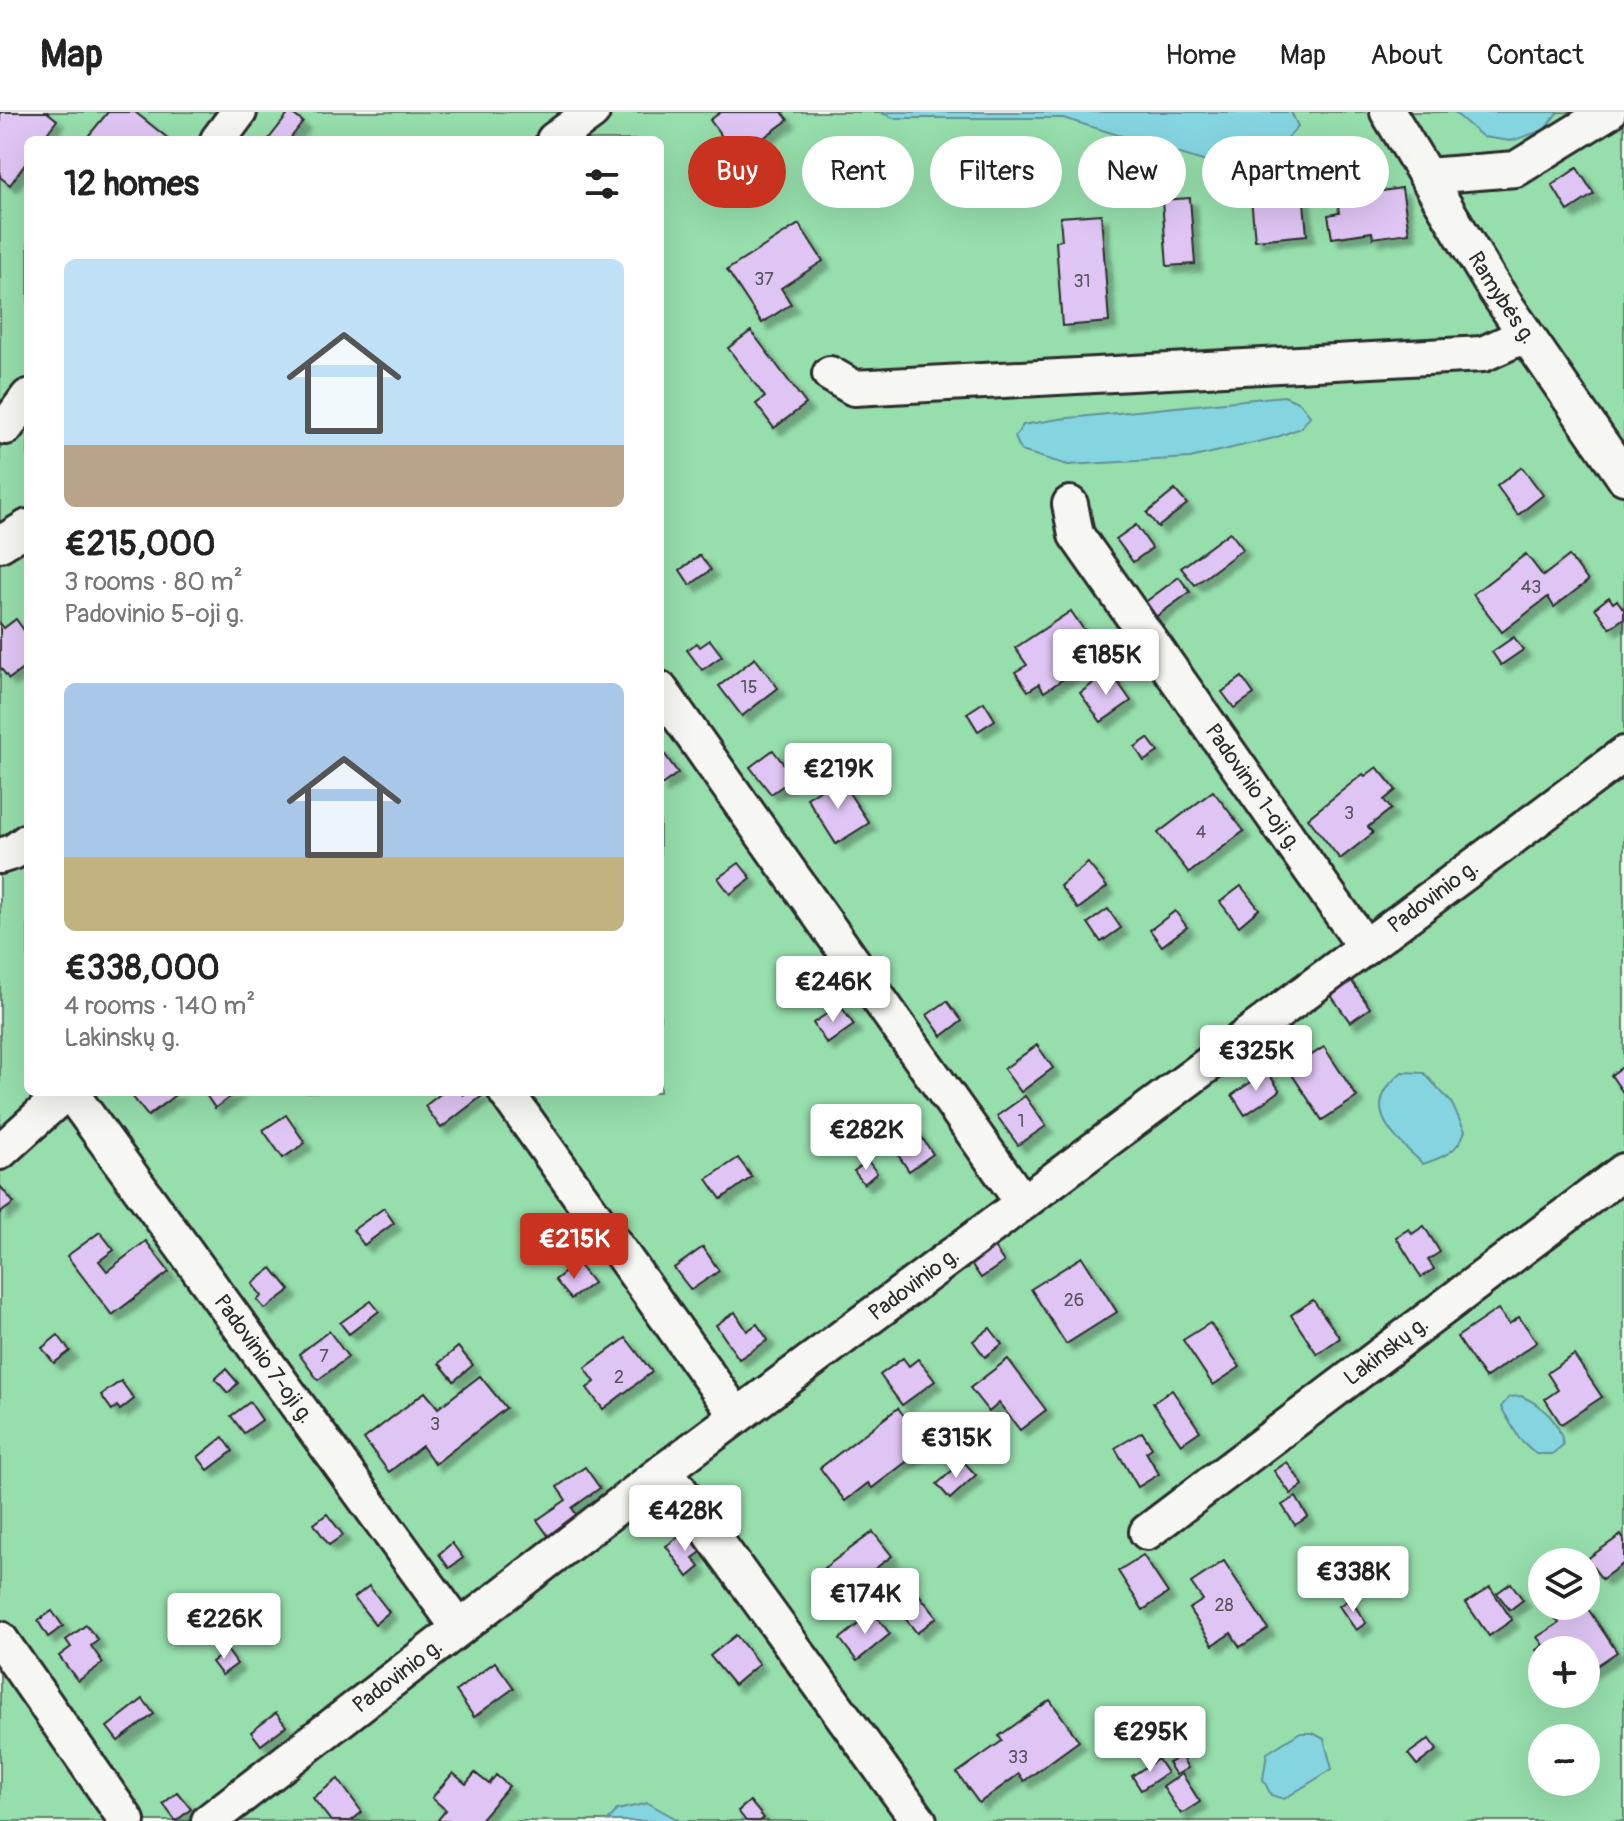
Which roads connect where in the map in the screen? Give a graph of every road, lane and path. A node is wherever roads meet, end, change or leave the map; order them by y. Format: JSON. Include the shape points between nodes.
{"nodes":[{"id":1,"x":239,"y":112,"type":"edge"},
{"id":2,"x":592,"y":112,"type":"edge"},
{"id":3,"x":1388,"y":112,"type":"edge"},
{"id":4,"x":1608,"y":112,"type":"edge"},
{"id":5,"x":221,"y":136,"type":"edge"},
{"id":6,"x":559,"y":136,"type":"edge"},
{"id":7,"x":1427,"y":176,"type":"junction"},
{"id":8,"x":1525,"y":335,"type":"junction"},
{"id":9,"x":830,"y":374,"type":"dead end"},
{"id":10,"x":24,"y":405,"type":"edge"},
{"id":11,"x":11,"y":430,"type":"edge"},
{"id":12,"x":1624,"y":477,"type":"edge"},
{"id":13,"x":1070,"y":504,"type":"dead end"},
{"id":14,"x":24,"y":529,"type":"edge"},
{"id":15,"x":0,"y":544,"type":"edge"},
{"id":16,"x":664,"y":695,"type":"edge"},
{"id":17,"x":1624,"y":754,"type":"edge"},
{"id":18,"x":24,"y":844,"type":"edge"},
{"id":19,"x":0,"y":856,"type":"edge"},
{"id":20,"x":1365,"y":947,"type":"junction"},
{"id":21,"x":63,"y":1096,"type":"edge"},
{"id":22,"x":71,"y":1096,"type":"edge"},
{"id":23,"x":509,"y":1096,"type":"edge"},
{"id":24,"x":0,"y":1152,"type":"edge"},
{"id":25,"x":1624,"y":1171,"type":"edge"},
{"id":26,"x":1023,"y":1203,"type":"junction"},
{"id":27,"x":737,"y":1416,"type":"junction"},
{"id":28,"x":665,"y":1470,"type":"junction"},
{"id":29,"x":1147,"y":1532,"type":"dead end"},
{"id":30,"x":459,"y":1628,"type":"junction"},
{"id":31,"x":0,"y":1639,"type":"edge"},
{"id":32,"x":127,"y":1821,"type":"edge"},
{"id":33,"x":209,"y":1821,"type":"edge"},
{"id":34,"x":919,"y":1821,"type":"edge"}],
"edges":[{"from":1,"to":5,"type":"street"},
{"from":2,"to":6,"type":"street"},
{"from":3,"to":7,"type":"street","name":"Ramybės g."},
{"from":4,"to":7,"type":"street","via":[[1516,169]]},
{"from":7,"to":8,"type":"street","name":"Ramybės g."},
{"from":8,"to":9,"type":"street","via":[[1483,354],[1451,356],[854,388]]},
{"from":8,"to":12,"type":"street","name":"Ramybės g."},
{"from":10,"to":11,"type":"street"},
{"from":13,"to":20,"type":"street","name":"Padovinio 1-oji g.","via":[[1076,535]]},
{"from":14,"to":15,"type":"street"},
{"from":16,"to":26,"type":"street"},
{"from":17,"to":20,"type":"street","name":"Padovinio g."},
{"from":18,"to":19,"type":"street"},
{"from":20,"to":26,"type":"street","name":"Padovinio g."},
{"from":21,"to":24,"type":"street"},
{"from":22,"to":30,"type":"street","name":"Padovinio 7-oji g."},
{"from":23,"to":27,"type":"street"},
{"from":25,"to":29,"type":"street","name":"Lakinskų g."},
{"from":26,"to":27,"type":"street","name":"Padovinio g."},
{"from":27,"to":28,"type":"street","name":"Padovinio g."},
{"from":28,"to":30,"type":"street","name":"Padovinio g."},
{"from":28,"to":34,"type":"street"},
{"from":30,"to":33,"type":"street","name":"Padovinio g."},
{"from":31,"to":32,"type":"street"}]}
